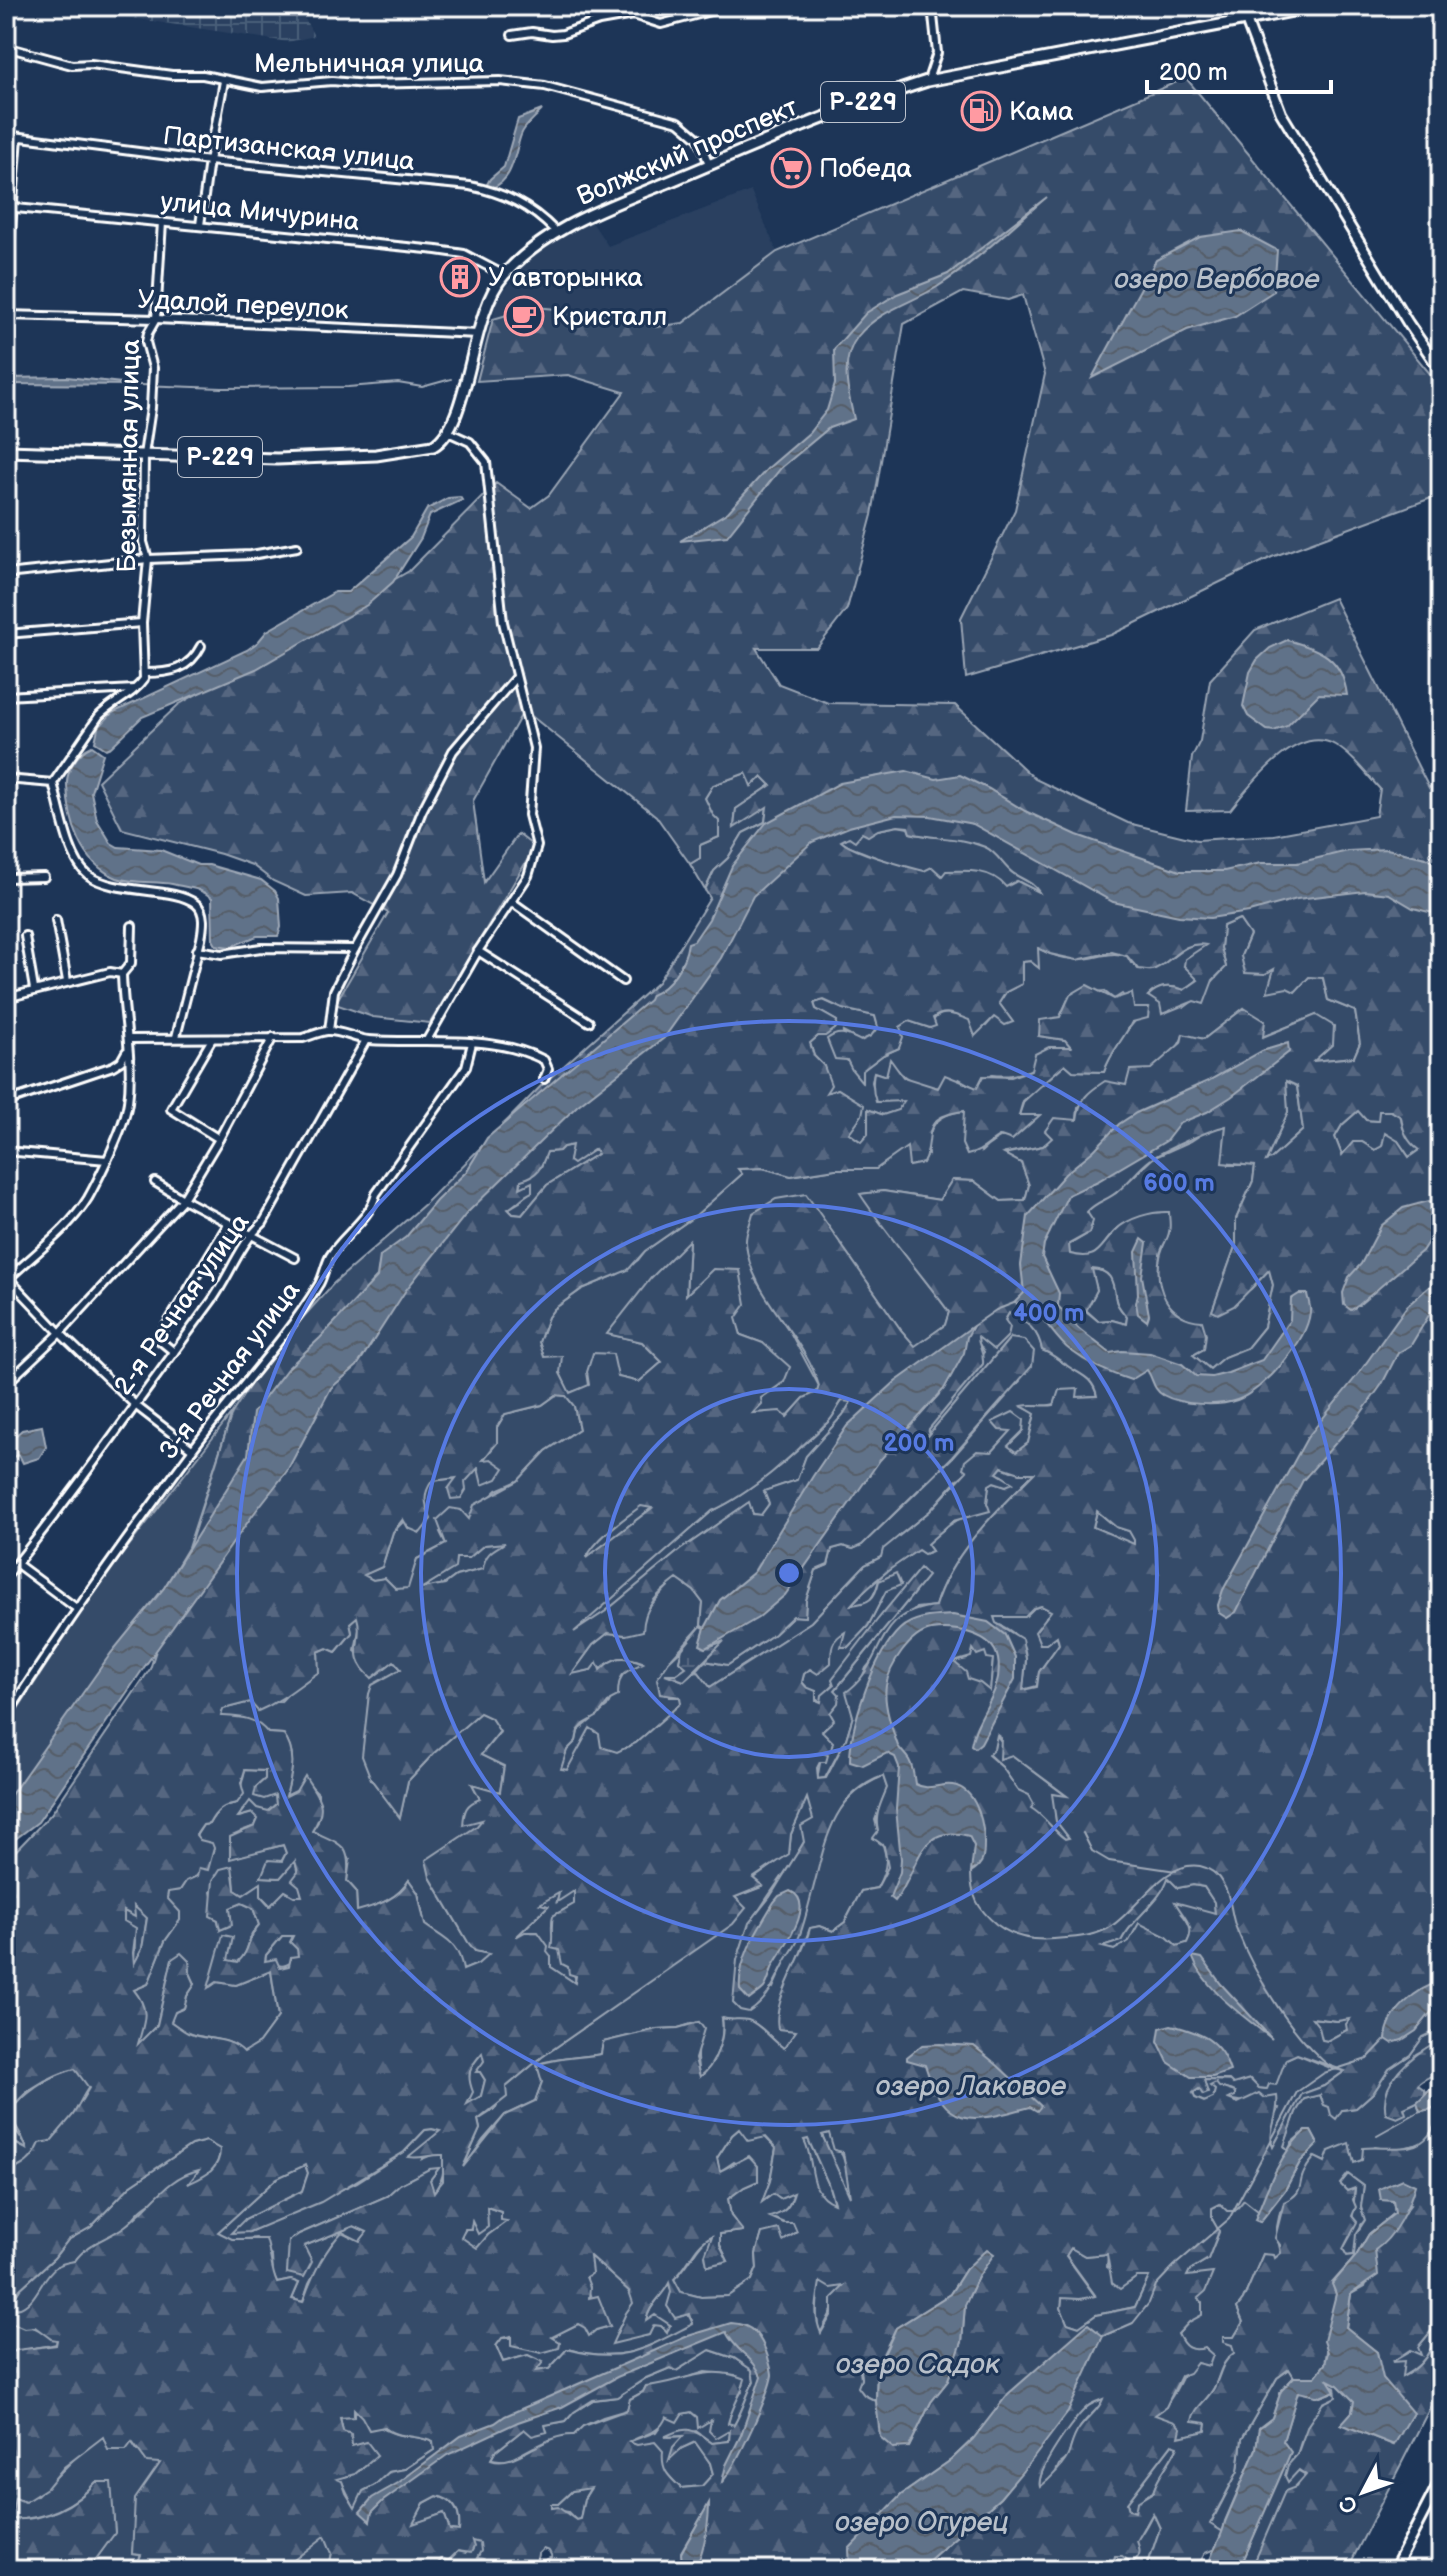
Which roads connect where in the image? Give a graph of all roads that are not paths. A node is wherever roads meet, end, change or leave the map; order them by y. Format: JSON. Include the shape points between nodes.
{"nodes":[{"id":1,"x":729,"y":6,"type":"edge"},
{"id":2,"x":932,"y":6,"type":"edge"},
{"id":3,"x":1240,"y":6,"type":"edge"},
{"id":4,"x":1313,"y":7,"type":"edge"},
{"id":5,"x":1246,"y":20,"type":"junction"},
{"id":6,"x":512,"y":35,"type":"dead end"},
{"id":7,"x":7,"y":49,"type":"edge"},
{"id":8,"x":224,"y":81,"type":"junction"},
{"id":9,"x":927,"y":81,"type":"junction"},
{"id":10,"x":6,"y":135,"type":"edge"},
{"id":11,"x":18,"y":137,"type":"junction"},
{"id":12,"x":209,"y":161,"type":"junction"},
{"id":13,"x":709,"y":164,"type":"junction"},
{"id":14,"x":8,"y":207,"type":"edge"},
{"id":15,"x":162,"y":222,"type":"junction"},
{"id":16,"x":200,"y":225,"type":"junction"},
{"id":17,"x":555,"y":231,"type":"junction"},
{"id":18,"x":504,"y":275,"type":"junction"},
{"id":19,"x":6,"y":293,"type":"edge"},
{"id":20,"x":6,"y":315,"type":"edge"},
{"id":21,"x":156,"y":319,"type":"junction"},
{"id":22,"x":478,"y":334,"type":"junction"},
{"id":23,"x":1441,"y":371,"type":"edge"},
{"id":24,"x":448,"y":432,"type":"junction"},
{"id":25,"x":6,"y":451,"type":"edge"},
{"id":26,"x":144,"y":455,"type":"junction"},
{"id":27,"x":297,"y":547,"type":"dead end"},
{"id":28,"x":148,"y":559,"type":"junction"},
{"id":29,"x":6,"y":574,"type":"edge"},
{"id":30,"x":142,"y":623,"type":"junction"},
{"id":31,"x":6,"y":634,"type":"edge"},
{"id":32,"x":201,"y":646,"type":"dead end"},
{"id":33,"x":145,"y":673,"type":"junction"},
{"id":34,"x":515,"y":678,"type":"junction"},
{"id":35,"x":136,"y":689,"type":"junction"},
{"id":36,"x":6,"y":696,"type":"edge"},
{"id":37,"x":6,"y":779,"type":"edge"},
{"id":38,"x":53,"y":783,"type":"junction"},
{"id":39,"x":44,"y":877,"type":"dead end"},
{"id":40,"x":6,"y":878,"type":"edge"},
{"id":41,"x":512,"y":902,"type":"junction"},
{"id":42,"x":56,"y":920,"type":"dead end"},
{"id":43,"x":132,"y":926,"type":"dead end"},
{"id":44,"x":25,"y":936,"type":"dead end"},
{"id":45,"x":355,"y":949,"type":"junction"},
{"id":46,"x":197,"y":950,"type":"junction"},
{"id":47,"x":478,"y":951,"type":"junction"},
{"id":48,"x":122,"y":974,"type":"junction"},
{"id":49,"x":67,"y":981,"type":"junction"},
{"id":50,"x":623,"y":981,"type":"dead end"},
{"id":51,"x":34,"y":989,"type":"junction"},
{"id":52,"x":6,"y":998,"type":"edge"},
{"id":53,"x":589,"y":1022,"type":"dead end"},
{"id":54,"x":329,"y":1031,"type":"junction"},
{"id":55,"x":176,"y":1037,"type":"junction"},
{"id":56,"x":273,"y":1037,"type":"junction"},
{"id":57,"x":129,"y":1039,"type":"junction"},
{"id":58,"x":212,"y":1039,"type":"junction"},
{"id":59,"x":366,"y":1040,"type":"junction"},
{"id":60,"x":427,"y":1040,"type":"junction"},
{"id":61,"x":472,"y":1043,"type":"junction"},
{"id":62,"x":127,"y":1049,"type":"junction"},
{"id":63,"x":544,"y":1079,"type":"dead end"},
{"id":64,"x":6,"y":1102,"type":"edge"},
{"id":65,"x":219,"y":1139,"type":"junction"},
{"id":66,"x":6,"y":1151,"type":"edge"},
{"id":67,"x":107,"y":1160,"type":"junction"},
{"id":68,"x":155,"y":1182,"type":"dead end"},
{"id":69,"x":183,"y":1199,"type":"junction"},
{"id":70,"x":228,"y":1224,"type":"junction"},
{"id":71,"x":250,"y":1234,"type":"junction"},
{"id":72,"x":295,"y":1258,"type":"dead end"},
{"id":73,"x":7,"y":1278,"type":"edge"},
{"id":74,"x":60,"y":1333,"type":"junction"},
{"id":75,"x":174,"y":1352,"type":"junction"},
{"id":76,"x":6,"y":1384,"type":"edge"},
{"id":77,"x":135,"y":1405,"type":"junction"},
{"id":78,"x":192,"y":1449,"type":"junction"},
{"id":79,"x":17,"y":1564,"type":"junction"},
{"id":80,"x":6,"y":1577,"type":"edge"},
{"id":81,"x":76,"y":1608,"type":"junction"},
{"id":82,"x":6,"y":1717,"type":"edge"},
{"id":83,"x":1441,"y":2479,"type":"edge"},
{"id":84,"x":1394,"y":2570,"type":"edge"}],
"edges":[{"from":1,"to":6,"type":"street","via":[[661,24],[633,15],[563,34]]},
{"from":2,"to":9,"type":"street","via":[[937,53]]},
{"from":3,"to":5,"type":"street"},
{"from":4,"to":5,"type":"main road","name":"Волжский проспект","number":"Р-229"},
{"from":5,"to":9,"type":"main road","name":"Волжский проспект","number":"Р-229"},
{"from":5,"to":23,"type":"street","via":[[1281,113]]},
{"from":7,"to":8,"type":"street","name":"Мельничная улица","via":[[72,65]]},
{"from":8,"to":12,"type":"street"},
{"from":8,"to":13,"type":"street","name":"Мельничная улица","via":[[262,87],[332,81],[545,86],[679,122],[699,139]]},
{"from":9,"to":13,"type":"main road","name":"Волжский проспект","number":"Р-229"},
{"from":10,"to":11,"type":"street","name":"Партизанская улица"},
{"from":11,"to":12,"type":"street","name":"Партизанская улица"},
{"from":11,"to":14,"type":"street"},
{"from":12,"to":16,"type":"street"},
{"from":12,"to":17,"type":"street","name":"Партизанская улица","via":[[483,189],[502,193]]},
{"from":13,"to":17,"type":"main road","name":"Волжский проспект","number":"Р-229"},
{"from":14,"to":15,"type":"street","name":"улица Мичурина"},
{"from":14,"to":19,"type":"street"},
{"from":15,"to":16,"type":"street","name":"улица Мичурина"},
{"from":15,"to":21,"type":"street","name":"Безымянная улица"},
{"from":16,"to":18,"type":"street","name":"улица Мичурина","via":[[437,250],[472,257]]},
{"from":17,"to":18,"type":"main road","name":"Волжский проспект","number":"Р-229"},
{"from":18,"to":22,"type":"main road","name":"Волжский проспект","number":"Р-229","via":[[490,296]]},
{"from":20,"to":21,"type":"street","name":"Удалой переулок"},
{"from":21,"to":22,"type":"street","name":"Удалой переулок"},
{"from":21,"to":26,"type":"street","name":"Безымянная улица","via":[[146,342],[153,368]]},
{"from":22,"to":24,"type":"main road","name":"Волжский проспект","number":"Р-229"},
{"from":24,"to":26,"type":"main road","name":"Волжский проспект","number":"Р-229","via":[[433,446],[376,455]]},
{"from":24,"to":34,"type":"street","via":[[470,442],[486,462],[503,622]]},
{"from":25,"to":26,"type":"main road","number":"Р-229"},
{"from":26,"to":28,"type":"street","name":"Безымянная улица","via":[[143,542]]},
{"from":27,"to":28,"type":"street","via":[[251,555]]},
{"from":28,"to":29,"type":"street"},
{"from":28,"to":30,"type":"street","name":"Безымянная улица"},
{"from":30,"to":31,"type":"street"},
{"from":30,"to":33,"type":"street","name":"Безымянная улица"},
{"from":32,"to":33,"type":"street","via":[[184,667]]},
{"from":33,"to":35,"type":"street"},
{"from":34,"to":41,"type":"street","via":[[534,748],[529,815],[537,846],[528,876]]},
{"from":34,"to":45,"type":"street","via":[[453,751],[397,875]]},
{"from":35,"to":36,"type":"street"},
{"from":35,"to":38,"type":"street","via":[[99,716]]},
{"from":37,"to":38,"type":"street"},
{"from":38,"to":46,"type":"street","via":[[73,853],[87,875],[109,885],[196,904],[204,925]]},
{"from":39,"to":40,"type":"street"},
{"from":41,"to":47,"type":"street"},
{"from":41,"to":50,"type":"street"},
{"from":42,"to":49,"type":"street"},
{"from":43,"to":48,"type":"street","via":[[131,963]]},
{"from":44,"to":51,"type":"street"},
{"from":45,"to":46,"type":"street","via":[[261,948],[222,954]]},
{"from":45,"to":54,"type":"street","via":[[334,991]]},
{"from":46,"to":55,"type":"street"},
{"from":47,"to":53,"type":"street"},
{"from":47,"to":60,"type":"street"},
{"from":48,"to":49,"type":"street"},
{"from":48,"to":57,"type":"street"},
{"from":49,"to":51,"type":"street"},
{"from":51,"to":52,"type":"street"},
{"from":54,"to":56,"type":"street","via":[[303,1038]]},
{"from":54,"to":59,"type":"street"},
{"from":55,"to":57,"type":"street"},
{"from":55,"to":58,"type":"street"},
{"from":56,"to":58,"type":"street"},
{"from":56,"to":65,"type":"street"},
{"from":57,"to":62,"type":"street"},
{"from":58,"to":65,"type":"street","via":[[171,1109]]},
{"from":59,"to":60,"type":"street"},
{"from":59,"to":71,"type":"street","name":"2-я Речная улица","via":[[263,1223]]},
{"from":60,"to":61,"type":"street"},
{"from":61,"to":63,"type":"street","via":[[516,1049],[544,1060]]},
{"from":61,"to":78,"type":"street","name":"3-я Речная улица","via":[[466,1067],[373,1205],[341,1240],[319,1284]]},
{"from":62,"to":64,"type":"street","via":[[113,1066]]},
{"from":62,"to":67,"type":"street","via":[[128,1103]]},
{"from":65,"to":69,"type":"street"},
{"from":66,"to":67,"type":"street"},
{"from":67,"to":73,"type":"street","via":[[87,1200]]},
{"from":68,"to":69,"type":"street"},
{"from":69,"to":70,"type":"street"},
{"from":69,"to":74,"type":"street"},
{"from":70,"to":71,"type":"street"},
{"from":70,"to":75,"type":"street","via":[[158,1339]]},
{"from":71,"to":72,"type":"street"},
{"from":71,"to":75,"type":"street","name":"2-я Речная улица","via":[[223,1286]]},
{"from":73,"to":74,"type":"street"},
{"from":74,"to":76,"type":"street"},
{"from":74,"to":77,"type":"street"},
{"from":75,"to":77,"type":"street","name":"2-я Речная улица"},
{"from":77,"to":78,"type":"street"},
{"from":77,"to":79,"type":"street","name":"2-я Речная улица"},
{"from":78,"to":81,"type":"street","name":"3-я Речная улица"},
{"from":79,"to":80,"type":"street","name":"2-я Речная улица"},
{"from":79,"to":81,"type":"street"},
{"from":81,"to":82,"type":"street","name":"3-я Речная улица"},
{"from":83,"to":84,"type":"street"}]}
